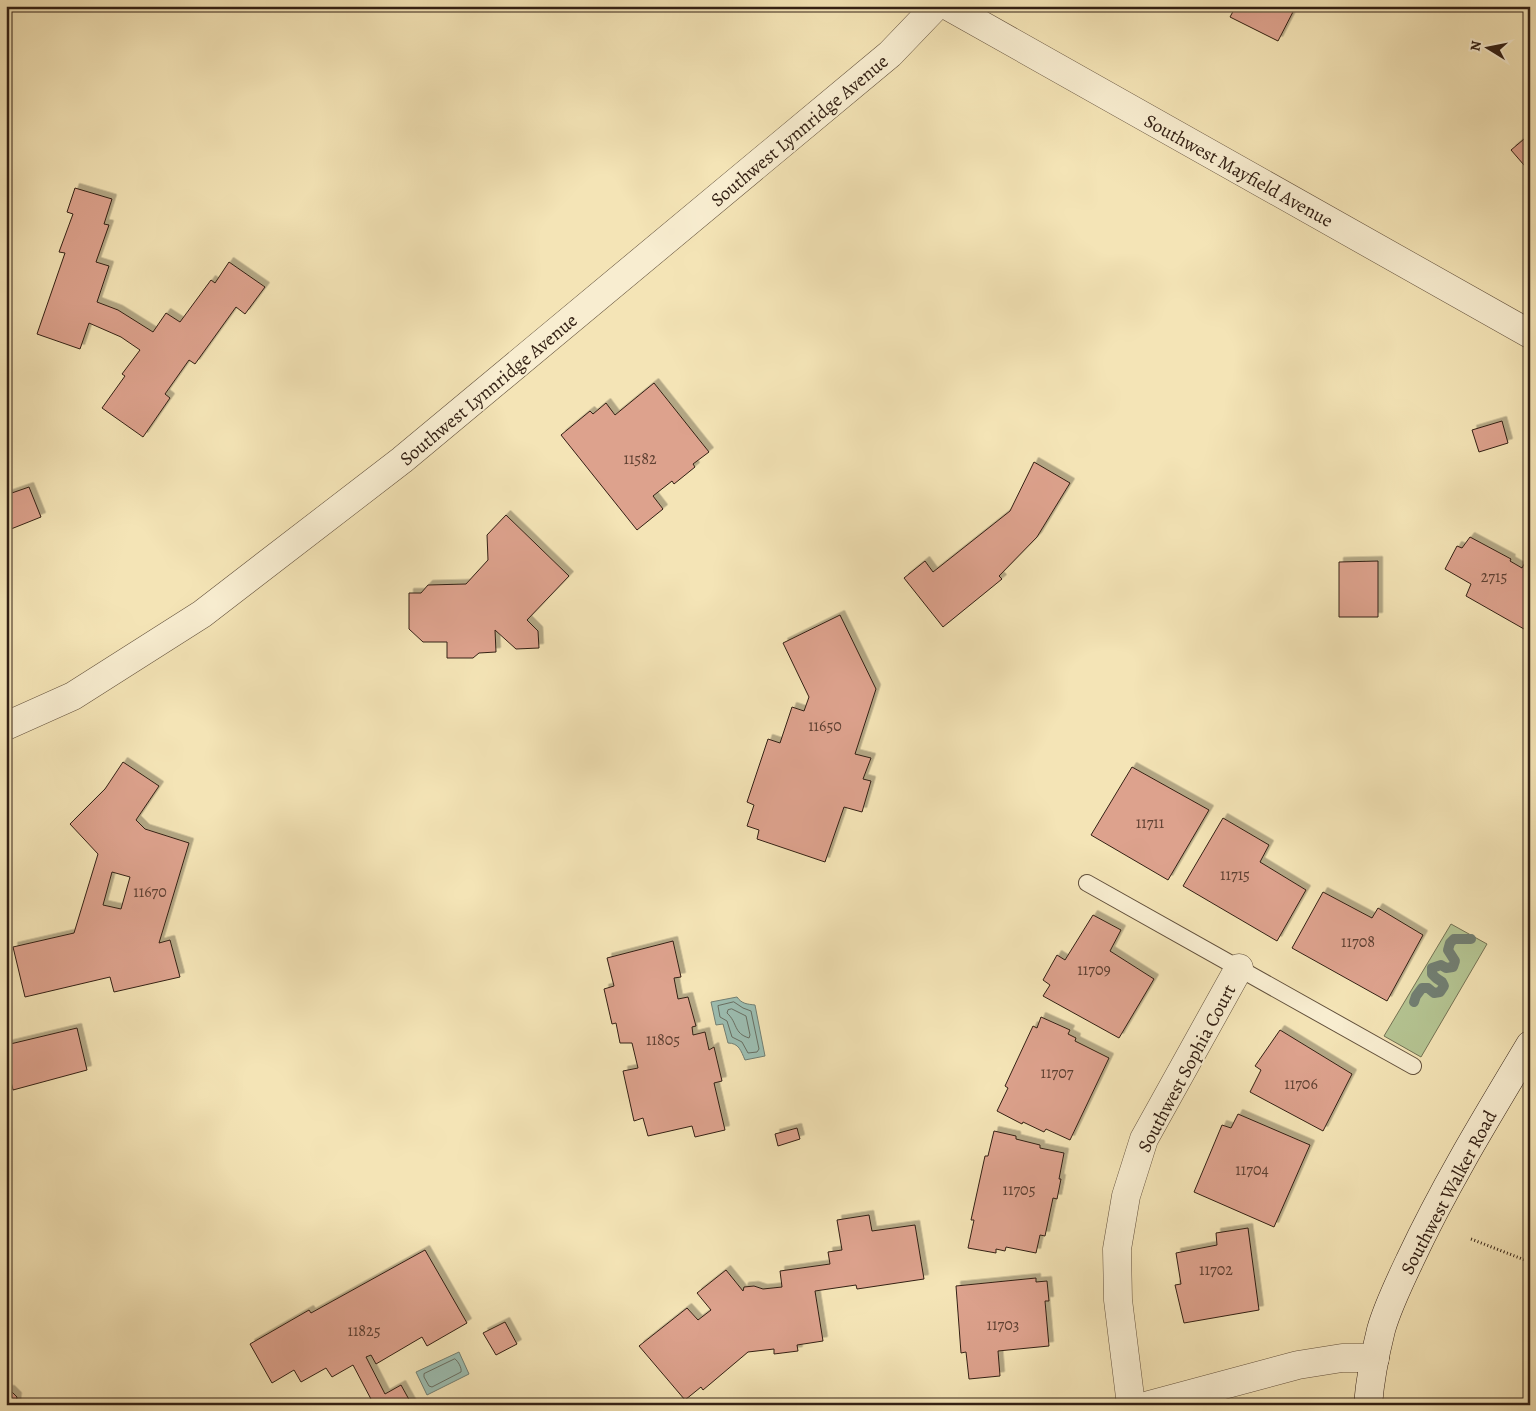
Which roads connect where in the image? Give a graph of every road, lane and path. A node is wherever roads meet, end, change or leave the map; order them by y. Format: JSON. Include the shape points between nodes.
{"nodes":[{"id":1,"x":936,"y":6,"type":"edge"},
{"id":2,"x":948,"y":6,"type":"edge"},
{"id":3,"x":1530,"y":334,"type":"edge"},
{"id":4,"x":6,"y":726,"type":"edge"},
{"id":5,"x":1087,"y":883,"type":"dead end"},
{"id":6,"x":1239,"y":968,"type":"junction"},
{"id":7,"x":1530,"y":1045,"type":"edge"},
{"id":8,"x":1414,"y":1066,"type":"dead end"},
{"id":9,"x":1471,"y":1239,"type":"dead end"},
{"id":10,"x":1530,"y":1262,"type":"edge"},
{"id":11,"x":1375,"y":1358,"type":"junction"},
{"id":12,"x":1131,"y":1405,"type":"edge"},
{"id":13,"x":1149,"y":1405,"type":"edge"},
{"id":14,"x":1368,"y":1405,"type":"edge"}],
"edges":[{"from":1,"to":4,"type":"street","name":"Southwest Lynnridge Avenue","via":[[883,60],[394,466],[202,614],[73,696]]},
{"from":2,"to":3,"type":"street","name":"Southwest Mayfield Avenue"},
{"from":5,"to":6,"type":"lane"},
{"from":6,"to":8,"type":"lane"},
{"from":6,"to":12,"type":"street","name":"Southwest Sophia Court","via":[[1144,1139],[1126,1196],[1117,1250],[1118,1300]]},
{"from":7,"to":11,"type":"street","name":"Southwest Walker Road","via":[[1428,1222],[1382,1328]]},
{"from":9,"to":10,"type":"path"},
{"from":11,"to":13,"type":"street","via":[[1342,1358],[1298,1365]]},
{"from":11,"to":14,"type":"street","name":"Southwest Walker Road"}]}
